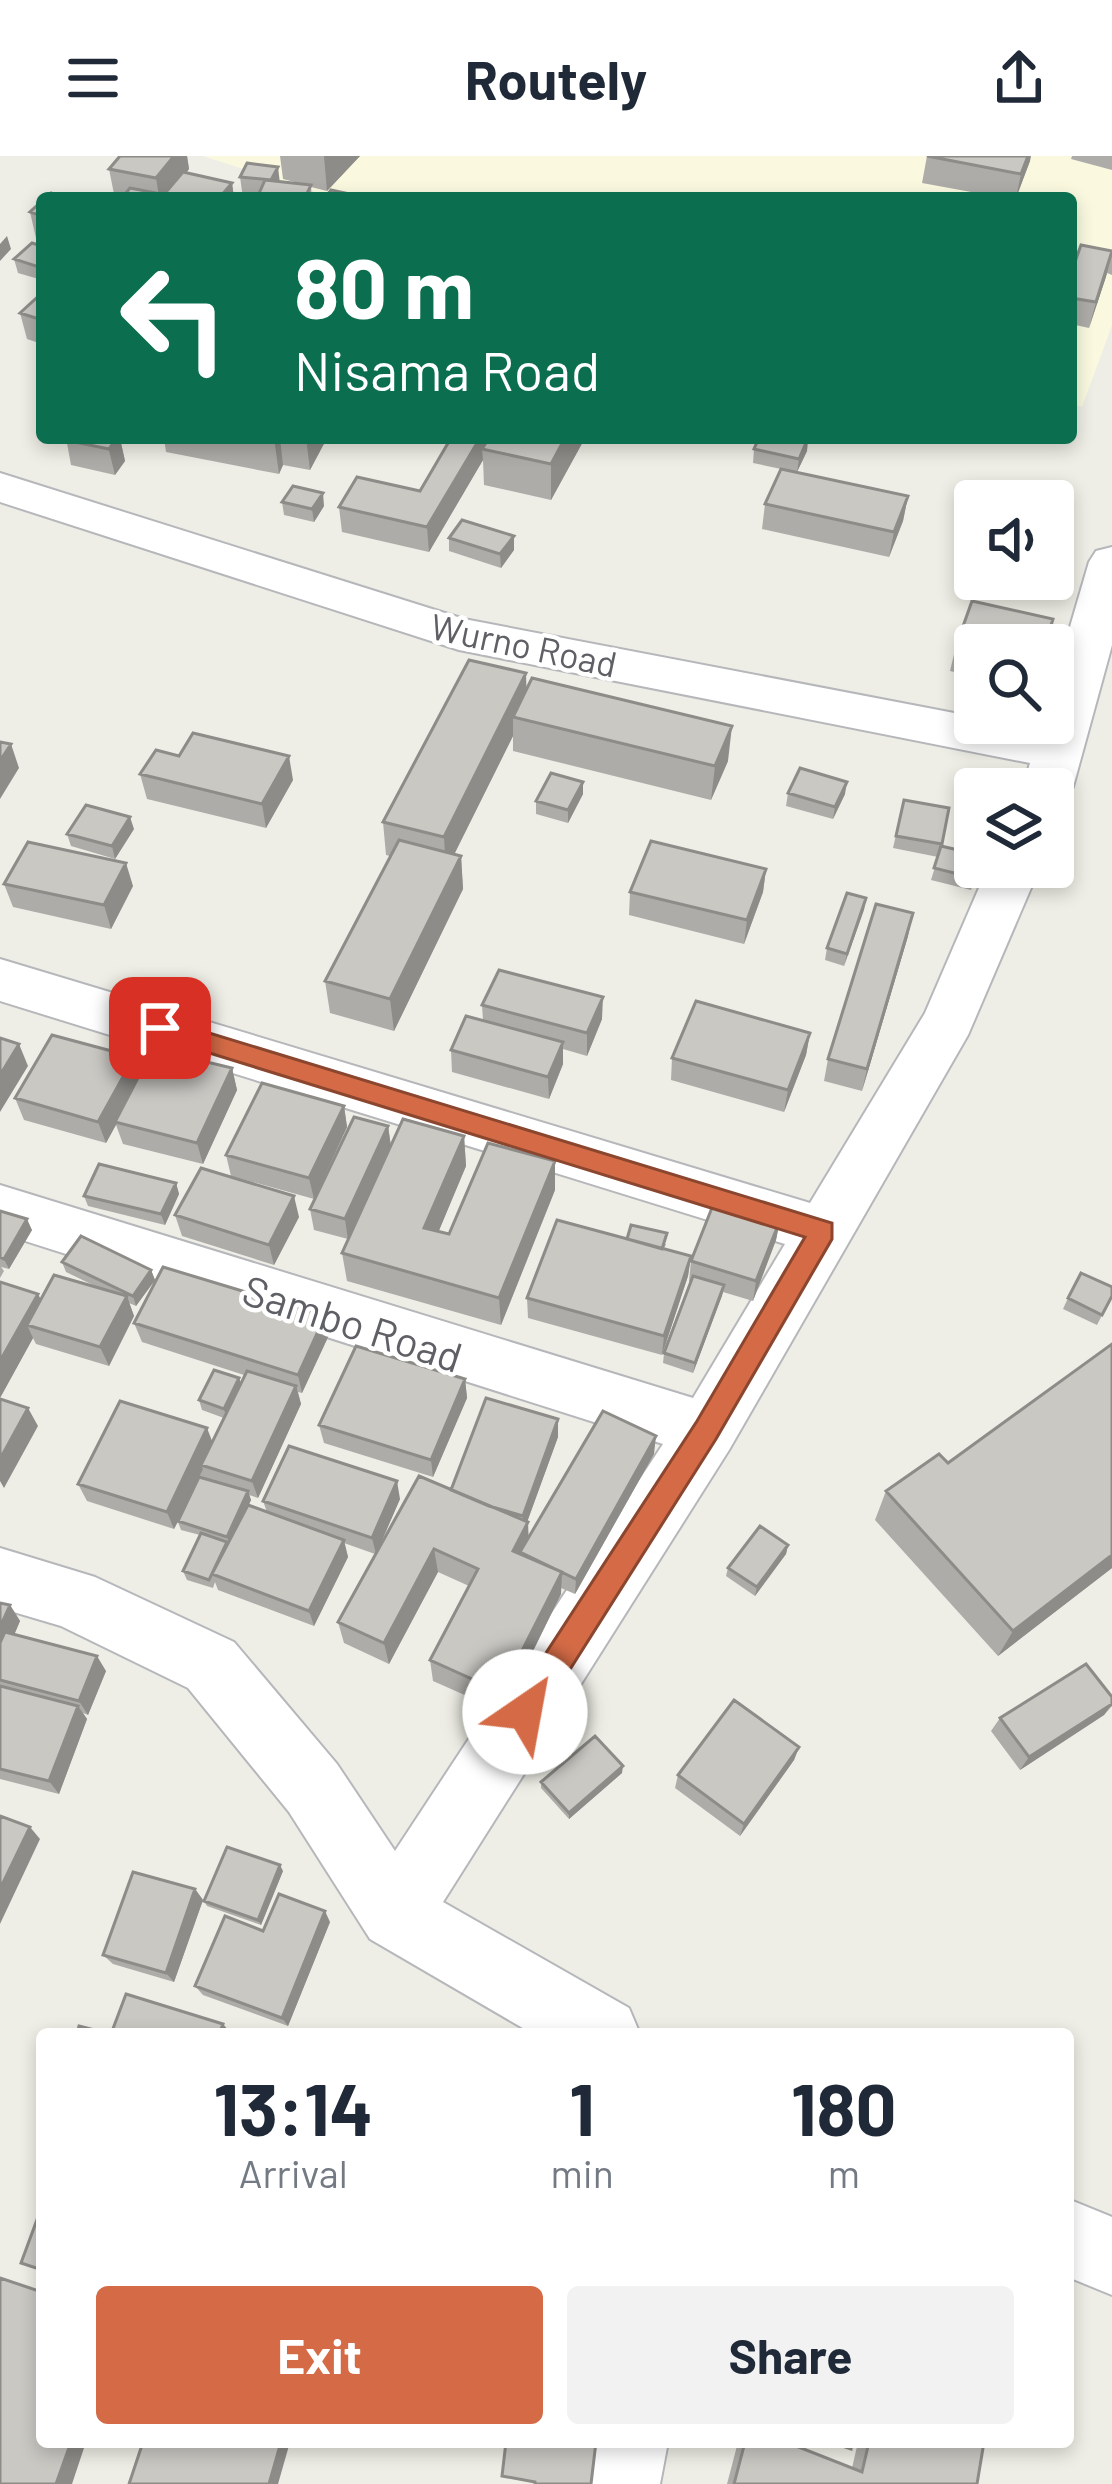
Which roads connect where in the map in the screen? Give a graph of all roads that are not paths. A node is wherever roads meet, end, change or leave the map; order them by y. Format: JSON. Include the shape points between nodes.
{"nodes":[{"id":1,"x":0,"y":487,"type":"edge"},
{"id":2,"x":1112,"y":562,"type":"edge"},
{"id":3,"x":1045,"y":768,"type":"edge"},
{"id":4,"x":1055,"y":768,"type":"edge"},
{"id":5,"x":1006,"y":888,"type":"edge"},
{"id":6,"x":0,"y":980,"type":"edge"},
{"id":7,"x":0,"y":1209,"type":"edge"},
{"id":8,"x":822,"y":1231,"type":"junction"},
{"id":9,"x":706,"y":1430,"type":"junction"},
{"id":10,"x":0,"y":1578,"type":"edge"},
{"id":11,"x":395,"y":1914,"type":"junction"},
{"id":12,"x":593,"y":2028,"type":"edge"},
{"id":13,"x":1074,"y":2240,"type":"edge"},
{"id":14,"x":1112,"y":2256,"type":"edge"},
{"id":15,"x":627,"y":2448,"type":"edge"},
{"id":16,"x":619,"y":2484,"type":"edge"}],
"edges":[{"from":1,"to":3,"type":"street","name":"Wurno Road","via":[[459,634]]},
{"from":2,"to":4,"type":"street"},
{"from":5,"to":8,"type":"street","via":[[950,1020]]},
{"from":6,"to":8,"type":"street"},
{"from":7,"to":9,"type":"street","name":"Sambo Road"},
{"from":8,"to":9,"type":"street"},
{"from":9,"to":11,"type":"street"},
{"from":10,"to":11,"type":"street","via":[[72,1599],[211,1665],[313,1788]]},
{"from":11,"to":12,"type":"street"},
{"from":13,"to":14,"type":"street"},
{"from":15,"to":16,"type":"street"}]}
